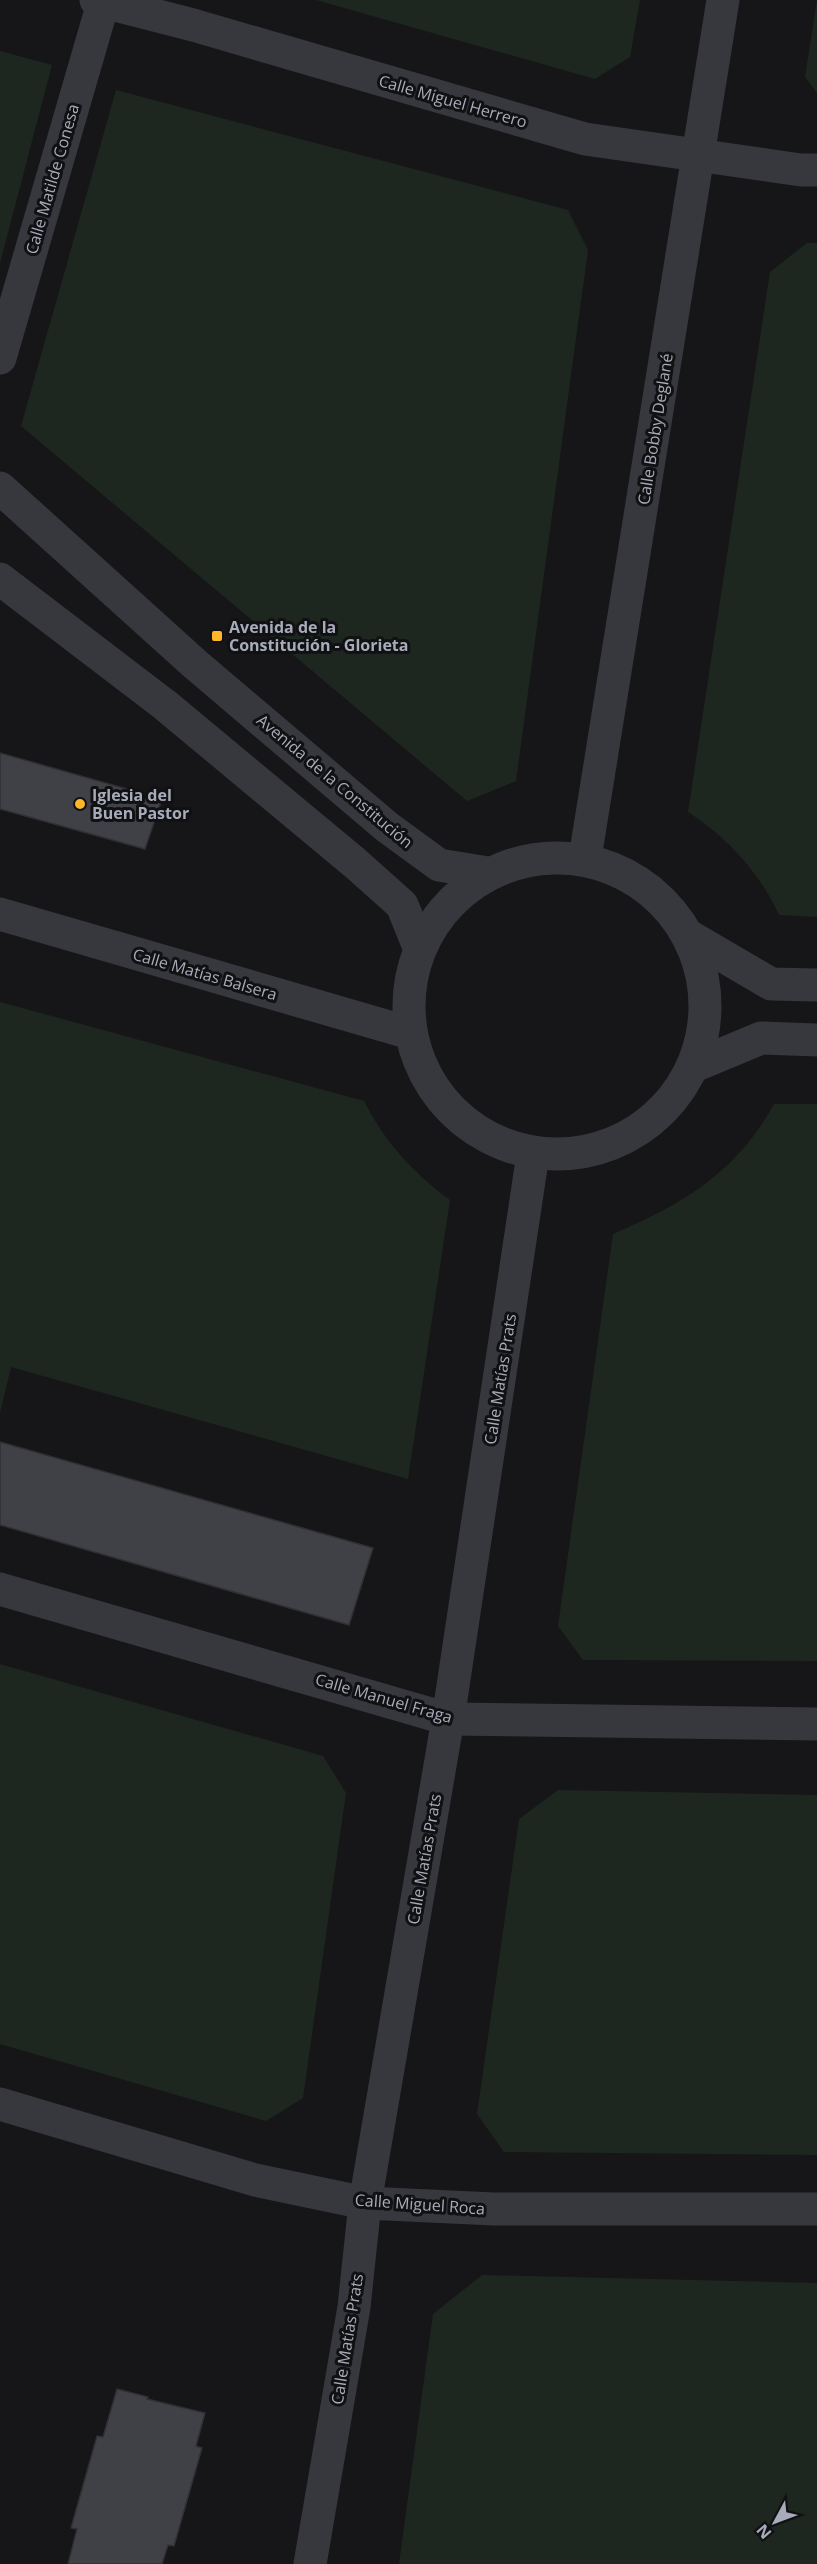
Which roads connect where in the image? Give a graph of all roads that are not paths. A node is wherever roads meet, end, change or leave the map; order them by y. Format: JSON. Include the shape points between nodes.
{"nodes":[{"id":1,"x":723,"y":0,"type":"edge"},
{"id":2,"x":101,"y":1,"type":"edge"},
{"id":3,"x":700,"y":155,"type":"junction"},
{"id":4,"x":817,"y":170,"type":"edge"},
{"id":5,"x":0,"y":358,"type":"edge"},
{"id":6,"x":0,"y":488,"type":"edge"},
{"id":7,"x":0,"y":512,"type":"edge"},
{"id":8,"x":0,"y":554,"type":"edge"},
{"id":9,"x":0,"y":579,"type":"edge"},
{"id":10,"x":195,"y":664,"type":"junction"},
{"id":11,"x":165,"y":705,"type":"junction"},
{"id":12,"x":585,"y":858,"type":"junction"},
{"id":13,"x":489,"y":873,"type":"junction"},
{"id":14,"x":0,"y":914,"type":"edge"},
{"id":15,"x":689,"y":936,"type":"junction"},
{"id":16,"x":419,"y":947,"type":"junction"},
{"id":17,"x":817,"y":985,"type":"edge"},
{"id":18,"x":410,"y":1034,"type":"junction"},
{"id":19,"x":817,"y":1040,"type":"edge"},
{"id":20,"x":694,"y":1066,"type":"junction"},
{"id":21,"x":533,"y":1154,"type":"junction"},
{"id":22,"x":0,"y":1589,"type":"edge"},
{"id":23,"x":448,"y":1719,"type":"junction"},
{"id":24,"x":817,"y":1724,"type":"edge"},
{"id":25,"x":0,"y":2104,"type":"edge"},
{"id":26,"x":365,"y":2203,"type":"junction"},
{"id":27,"x":817,"y":2209,"type":"edge"},
{"id":28,"x":310,"y":2564,"type":"edge"}],
"edges":[{"from":1,"to":3,"type":"street","name":"Calle Bobby Deglané"},
{"from":2,"to":3,"type":"street","name":"Calle Miguel Herrero","via":[[585,139]]},
{"from":2,"to":5,"type":"street","name":"Calle Matilde Conesa"},
{"from":3,"to":4,"type":"street","name":"Calle Miguel Herrero"},
{"from":3,"to":12,"type":"street","name":"Calle Bobby Deglané"},
{"from":6,"to":10,"type":"street","name":"Avenida de la Constitución"},
{"from":7,"to":10,"type":"street","name":"Avenida de la Constitución"},
{"from":8,"to":11,"type":"street"},
{"from":9,"to":11,"type":"street"},
{"from":10,"to":13,"type":"street","name":"Avenida de la Constitución","via":[[387,827],[439,865]]},
{"from":11,"to":16,"type":"street","via":[[402,905]]},
{"from":12,"to":13,"type":"street","via":[[562,856],[510,863]]},
{"from":12,"to":15,"type":"street","via":[[650,889]]},
{"from":13,"to":16,"type":"street","via":[[451,900]]},
{"from":14,"to":18,"type":"street","name":"Calle Matías Balsera"},
{"from":15,"to":17,"type":"street","via":[[771,984]]},
{"from":15,"to":20,"type":"street","via":[[706,989],[705,1026]]},
{"from":16,"to":18,"type":"street","via":[[408,996]]},
{"from":18,"to":21,"type":"street","via":[[440,1099],[478,1133]]},
{"from":19,"to":20,"type":"street","via":[[761,1038]]},
{"from":20,"to":21,"type":"street","via":[[665,1110],[633,1135],[577,1154]]},
{"from":21,"to":23,"type":"street","name":"Calle Matías Prats"},
{"from":22,"to":23,"type":"street","name":"Calle Manuel Fraga"},
{"from":23,"to":24,"type":"street","name":"Calle Manuel Fraga"},
{"from":23,"to":26,"type":"street","name":"Calle Matías Prats"},
{"from":25,"to":26,"type":"street","name":"Calle Miguel Roca","via":[[255,2180]]},
{"from":26,"to":27,"type":"street","name":"Calle Miguel Roca","via":[[494,2209]]},
{"from":26,"to":28,"type":"street","name":"Calle Matías Prats","via":[[354,2307]]}]}
